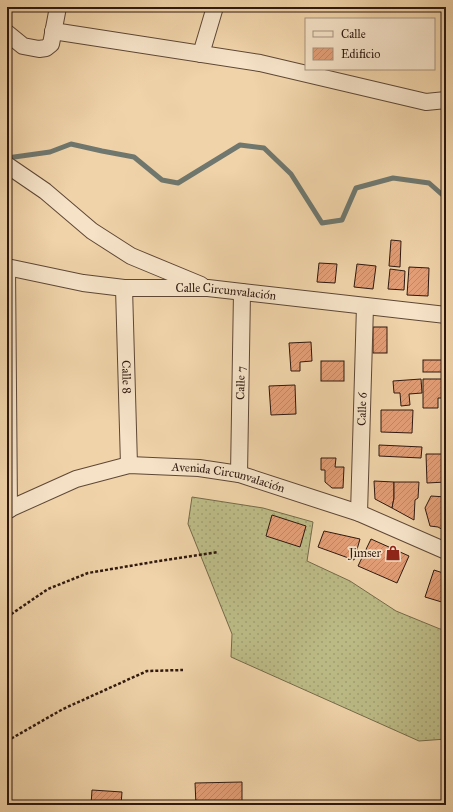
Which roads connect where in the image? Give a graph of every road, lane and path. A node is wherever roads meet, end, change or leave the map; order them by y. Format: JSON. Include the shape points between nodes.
{"nodes":[{"id":1,"x":58,"y":7,"type":"edge"},
{"id":2,"x":215,"y":7,"type":"edge"},
{"id":3,"x":53,"y":31,"type":"junction"},
{"id":4,"x":7,"y":34,"type":"edge"},
{"id":5,"x":201,"y":54,"type":"junction"},
{"id":6,"x":446,"y":100,"type":"edge"},
{"id":7,"x":7,"y":164,"type":"edge"},
{"id":8,"x":7,"y":267,"type":"edge"},
{"id":9,"x":124,"y":288,"type":"junction"},
{"id":10,"x":208,"y":288,"type":"junction"},
{"id":11,"x":242,"y":292,"type":"junction"},
{"id":12,"x":365,"y":306,"type":"junction"},
{"id":13,"x":446,"y":315,"type":"edge"},
{"id":14,"x":128,"y":465,"type":"junction"},
{"id":15,"x":239,"y":474,"type":"junction"},
{"id":16,"x":8,"y":510,"type":"edge"},
{"id":17,"x":359,"y":513,"type":"junction"},
{"id":18,"x":446,"y":551,"type":"edge"},
{"id":19,"x":218,"y":552,"type":"dead end"},
{"id":20,"x":7,"y":617,"type":"edge"},
{"id":21,"x":183,"y":670,"type":"dead end"},
{"id":22,"x":7,"y":741,"type":"edge"}],
"edges":[{"from":1,"to":3,"type":"street"},
{"from":2,"to":5,"type":"street"},
{"from":3,"to":4,"type":"street","via":[[51,44],[39,49],[23,46]]},
{"from":3,"to":5,"type":"street"},
{"from":5,"to":6,"type":"street","via":[[260,64],[426,102]]},
{"from":7,"to":10,"type":"street","via":[[45,191],[92,231],[131,256]]},
{"from":8,"to":9,"type":"street","name":"Calle Circunvalación","via":[[83,283]]},
{"from":8,"to":16,"type":"street"},
{"from":9,"to":10,"type":"street","name":"Calle Circunvalación"},
{"from":9,"to":14,"type":"street","name":"Calle 8"},
{"from":10,"to":11,"type":"street","name":"Calle Circunvalación"},
{"from":11,"to":12,"type":"street","name":"Calle Circunvalación"},
{"from":11,"to":15,"type":"street","name":"Calle 7"},
{"from":12,"to":13,"type":"street","name":"Calle Circunvalación"},
{"from":12,"to":17,"type":"street","name":"Calle 6"},
{"from":14,"to":15,"type":"street","name":"Avenida Circunvalación","via":[[199,468]]},
{"from":14,"to":16,"type":"street","name":"Avenida Circunvalación","via":[[76,479]]},
{"from":15,"to":17,"type":"street","name":"Avenida Circunvalación"},
{"from":17,"to":18,"type":"street","name":"Avenida Circunvalación"},
{"from":19,"to":20,"type":"path","via":[[88,573],[48,589]]},
{"from":21,"to":22,"type":"path","via":[[147,671],[63,709]]}]}
